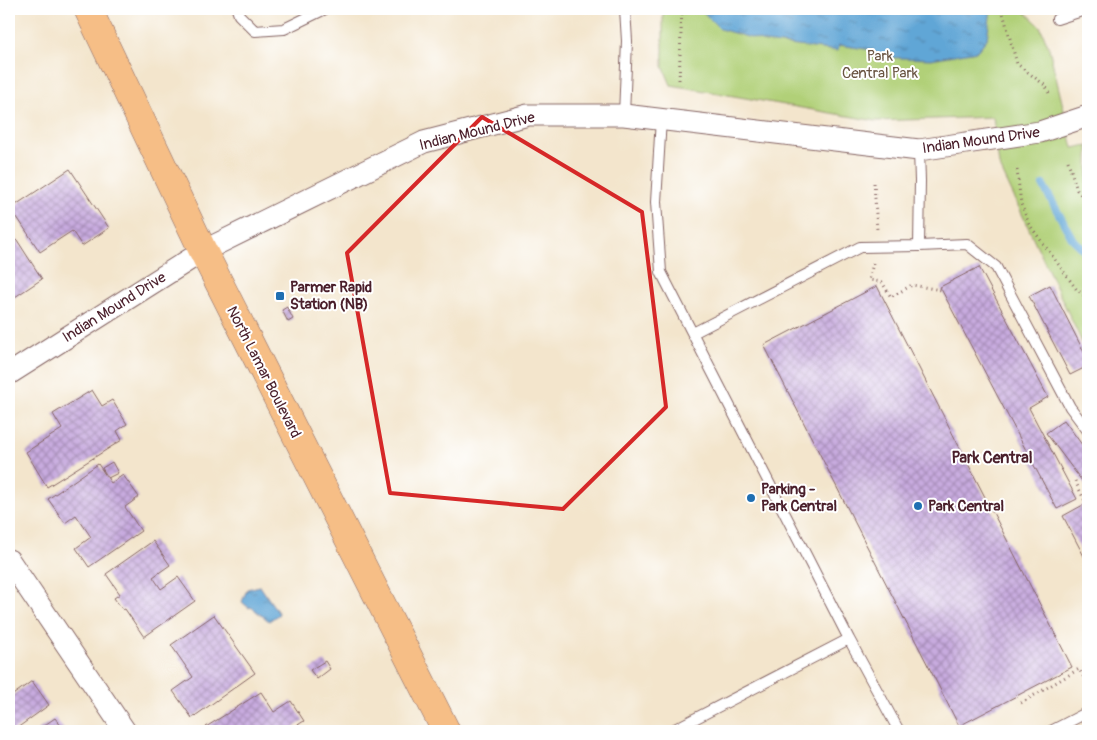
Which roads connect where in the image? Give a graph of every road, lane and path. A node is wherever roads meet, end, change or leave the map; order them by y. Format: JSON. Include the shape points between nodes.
{"nodes":[{"id":1,"x":88,"y":9,"type":"edge"},
{"id":2,"x":237,"y":9,"type":"edge"},
{"id":3,"x":325,"y":9,"type":"edge"},
{"id":4,"x":625,"y":9,"type":"edge"},
{"id":5,"x":682,"y":9,"type":"edge"},
{"id":6,"x":1002,"y":9,"type":"edge"},
{"id":7,"x":1088,"y":9,"type":"edge"},
{"id":8,"x":1057,"y":19,"type":"dead end"},
{"id":9,"x":679,"y":80,"type":"dead end"},
{"id":10,"x":1050,"y":96,"type":"dead end"},
{"id":11,"x":624,"y":115,"type":"junction"},
{"id":12,"x":1088,"y":116,"type":"edge"},
{"id":13,"x":661,"y":119,"type":"junction"},
{"id":14,"x":919,"y":150,"type":"junction"},
{"id":15,"x":1068,"y":161,"type":"dead end"},
{"id":16,"x":1017,"y":170,"type":"dead end"},
{"id":17,"x":1088,"y":204,"type":"edge"},
{"id":18,"x":919,"y":246,"type":"junction"},
{"id":19,"x":203,"y":251,"type":"junction"},
{"id":20,"x":1088,"y":298,"type":"edge"},
{"id":21,"x":693,"y":334,"type":"junction"},
{"id":22,"x":9,"y":374,"type":"edge"},
{"id":23,"x":1088,"y":431,"type":"edge"},
{"id":24,"x":1075,"y":482,"type":"dead end"},
{"id":25,"x":1088,"y":507,"type":"edge"},
{"id":26,"x":9,"y":560,"type":"edge"},
{"id":27,"x":849,"y":640,"type":"junction"},
{"id":28,"x":1088,"y":682,"type":"edge"},
{"id":29,"x":1021,"y":702,"type":"dead end"},
{"id":30,"x":1088,"y":712,"type":"edge"},
{"id":31,"x":126,"y":731,"type":"edge"},
{"id":32,"x":446,"y":731,"type":"edge"},
{"id":33,"x":670,"y":731,"type":"edge"},
{"id":34,"x":899,"y":731,"type":"edge"},
{"id":35,"x":1051,"y":731,"type":"edge"}],
"edges":[{"from":1,"to":19,"type":"main road","name":"North Lamar Boulevard"},
{"from":2,"to":3,"type":"lane","via":[[255,30],[284,29]]},
{"from":4,"to":11,"type":"lane"},
{"from":5,"to":9,"type":"path"},
{"from":6,"to":10,"type":"path","via":[[1017,64],[1046,86]]},
{"from":7,"to":8,"type":"lane"},
{"from":11,"to":13,"type":"street","name":"Indian Mound Drive"},
{"from":11,"to":19,"type":"street","name":"Indian Mound Drive","via":[[528,115],[424,142]]},
{"from":12,"to":14,"type":"street","name":"Indian Mound Drive","via":[[1040,132]]},
{"from":13,"to":14,"type":"street","name":"Indian Mound Drive"},
{"from":13,"to":21,"type":"lane","via":[[656,202],[661,272]]},
{"from":14,"to":18,"type":"lane"},
{"from":15,"to":17,"type":"path","via":[[1077,190]]},
{"from":16,"to":20,"type":"path","via":[[1021,204],[1029,224],[1077,290]]},
{"from":18,"to":21,"type":"lane","via":[[860,248]]},
{"from":18,"to":23,"type":"lane","via":[[967,244],[996,267],[1070,407]]},
{"from":19,"to":22,"type":"street","name":"Indian Mound Drive"},
{"from":19,"to":32,"type":"main road","name":"North Lamar Boulevard"},
{"from":21,"to":27,"type":"lane"},
{"from":24,"to":25,"type":"path"},
{"from":26,"to":31,"type":"street"},
{"from":27,"to":33,"type":"lane"},
{"from":27,"to":34,"type":"lane"},
{"from":28,"to":29,"type":"path","via":[[1079,669]]},
{"from":30,"to":35,"type":"lane"}]}
